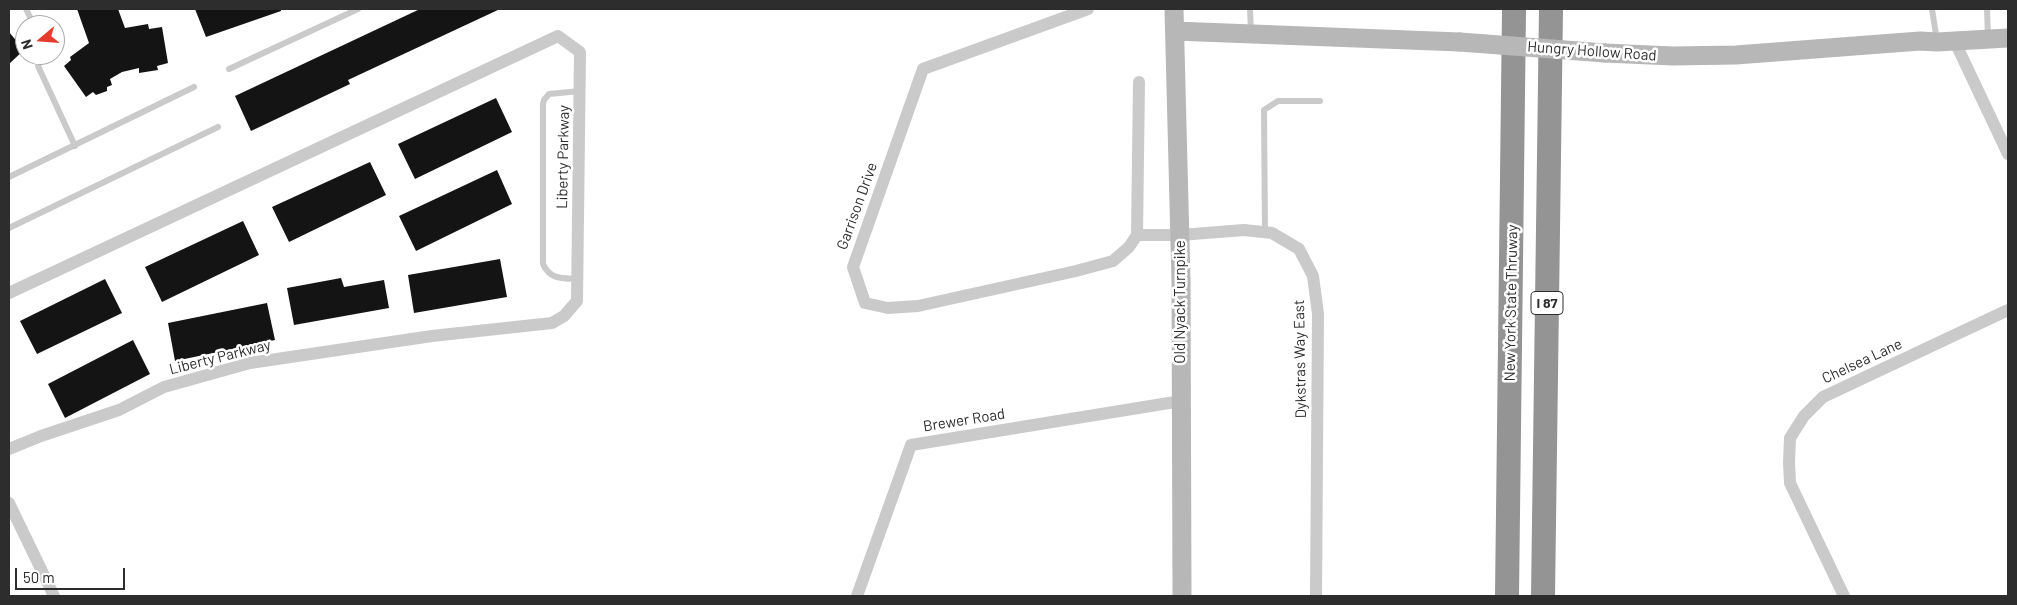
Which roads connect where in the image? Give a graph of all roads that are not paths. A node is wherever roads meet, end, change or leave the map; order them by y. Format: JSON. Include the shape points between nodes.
{"nodes":[{"id":1,"x":358,"y":9,"type":"edge"},
{"id":2,"x":1088,"y":9,"type":"edge"},
{"id":3,"x":1174,"y":9,"type":"edge"},
{"id":4,"x":1250,"y":9,"type":"edge"},
{"id":5,"x":1514,"y":9,"type":"edge"},
{"id":6,"x":1551,"y":9,"type":"edge"},
{"id":7,"x":1932,"y":9,"type":"edge"},
{"id":8,"x":1987,"y":9,"type":"edge"},
{"id":9,"x":1175,"y":31,"type":"junction"},
{"id":10,"x":1251,"y":34,"type":"junction"},
{"id":11,"x":2008,"y":38,"type":"edge"},
{"id":12,"x":1988,"y":39,"type":"junction"},
{"id":13,"x":1946,"y":42,"type":"junction"},
{"id":14,"x":39,"y":65,"type":"edge"},
{"id":15,"x":229,"y":69,"type":"dead end"},
{"id":16,"x":1139,"y":82,"type":"dead end"},
{"id":17,"x":194,"y":87,"type":"dead end"},
{"id":18,"x":580,"y":91,"type":"junction"},
{"id":19,"x":1320,"y":101,"type":"dead end"},
{"id":20,"x":218,"y":127,"type":"dead end"},
{"id":21,"x":75,"y":146,"type":"junction"},
{"id":22,"x":2008,"y":154,"type":"edge"},
{"id":23,"x":9,"y":178,"type":"edge"},
{"id":24,"x":9,"y":228,"type":"edge"},
{"id":25,"x":1265,"y":232,"type":"junction"},
{"id":26,"x":1137,"y":235,"type":"junction"},
{"id":27,"x":1180,"y":235,"type":"junction"},
{"id":28,"x":578,"y":278,"type":"junction"},
{"id":29,"x":9,"y":292,"type":"edge"},
{"id":30,"x":2008,"y":310,"type":"edge"},
{"id":31,"x":1181,"y":401,"type":"junction"},
{"id":32,"x":9,"y":449,"type":"edge"},
{"id":33,"x":9,"y":503,"type":"edge"},
{"id":34,"x":12,"y":518,"type":"edge"},
{"id":35,"x":54,"y":596,"type":"edge"},
{"id":36,"x":857,"y":596,"type":"edge"},
{"id":37,"x":1182,"y":596,"type":"edge"},
{"id":38,"x":1316,"y":596,"type":"edge"},
{"id":39,"x":1507,"y":596,"type":"edge"},
{"id":40,"x":1544,"y":596,"type":"edge"},
{"id":41,"x":1844,"y":596,"type":"edge"}],
"edges":[{"from":1,"to":15,"type":"lane"},
{"from":2,"to":26,"type":"street","name":"Garrison Drive","via":[[923,69],[853,268],[866,303],[888,308],[918,306],[1113,261]]},
{"from":3,"to":9,"type":"street","name":"Old Nyack Turnpike"},
{"from":4,"to":10,"type":"lane"},
{"from":5,"to":39,"type":"highway","name":"New York State Thruway","number":"I 87"},
{"from":6,"to":40,"type":"highway","number":"I 87"},
{"from":7,"to":13,"type":"lane"},
{"from":8,"to":12,"type":"lane"},
{"from":9,"to":10,"type":"street","name":"Hungry Hollow Road"},
{"from":9,"to":27,"type":"street","name":"Old Nyack Turnpike"},
{"from":10,"to":13,"type":"street","name":"Hungry Hollow Road","bridge":true,"via":[[1460,42],[1673,56]]},
{"from":11,"to":12,"type":"street","name":"Hungry Hollow Road"},
{"from":12,"to":13,"type":"street","name":"Hungry Hollow Road"},
{"from":13,"to":22,"type":"street"},
{"from":14,"to":21,"type":"lane"},
{"from":16,"to":26,"type":"street"},
{"from":17,"to":21,"type":"lane"},
{"from":18,"to":28,"type":"street","name":"Liberty Parkway"},
{"from":18,"to":28,"type":"lane","via":[[549,94],[543,104],[543,264],[546,271],[556,278]]},
{"from":18,"to":29,"type":"street","name":"Liberty Parkway","via":[[580,52],[558,36]]},
{"from":19,"to":25,"type":"lane","via":[[1278,100],[1264,110]]},
{"from":20,"to":24,"type":"lane"},
{"from":21,"to":23,"type":"lane"},
{"from":25,"to":27,"type":"street","name":"Dykstras Way East","via":[[1244,230]]},
{"from":25,"to":38,"type":"street","name":"Dykstras Way East","via":[[1299,249],[1313,276],[1318,314]]},
{"from":26,"to":27,"type":"street"},
{"from":27,"to":31,"type":"street","name":"Old Nyack Turnpike"},
{"from":28,"to":32,"type":"street","name":"Liberty Parkway","via":[[577,301],[564,316],[552,323],[432,336],[250,364],[164,387],[119,410]]},
{"from":30,"to":41,"type":"street","name":"Chelsea Lane","via":[[1823,397],[1804,416],[1790,438],[1790,483]]},
{"from":31,"to":36,"type":"street","name":"Brewer Road","via":[[911,445]]},
{"from":31,"to":37,"type":"street","name":"Old Nyack Turnpike"},
{"from":33,"to":34,"type":"street"},
{"from":34,"to":35,"type":"street"}]}
